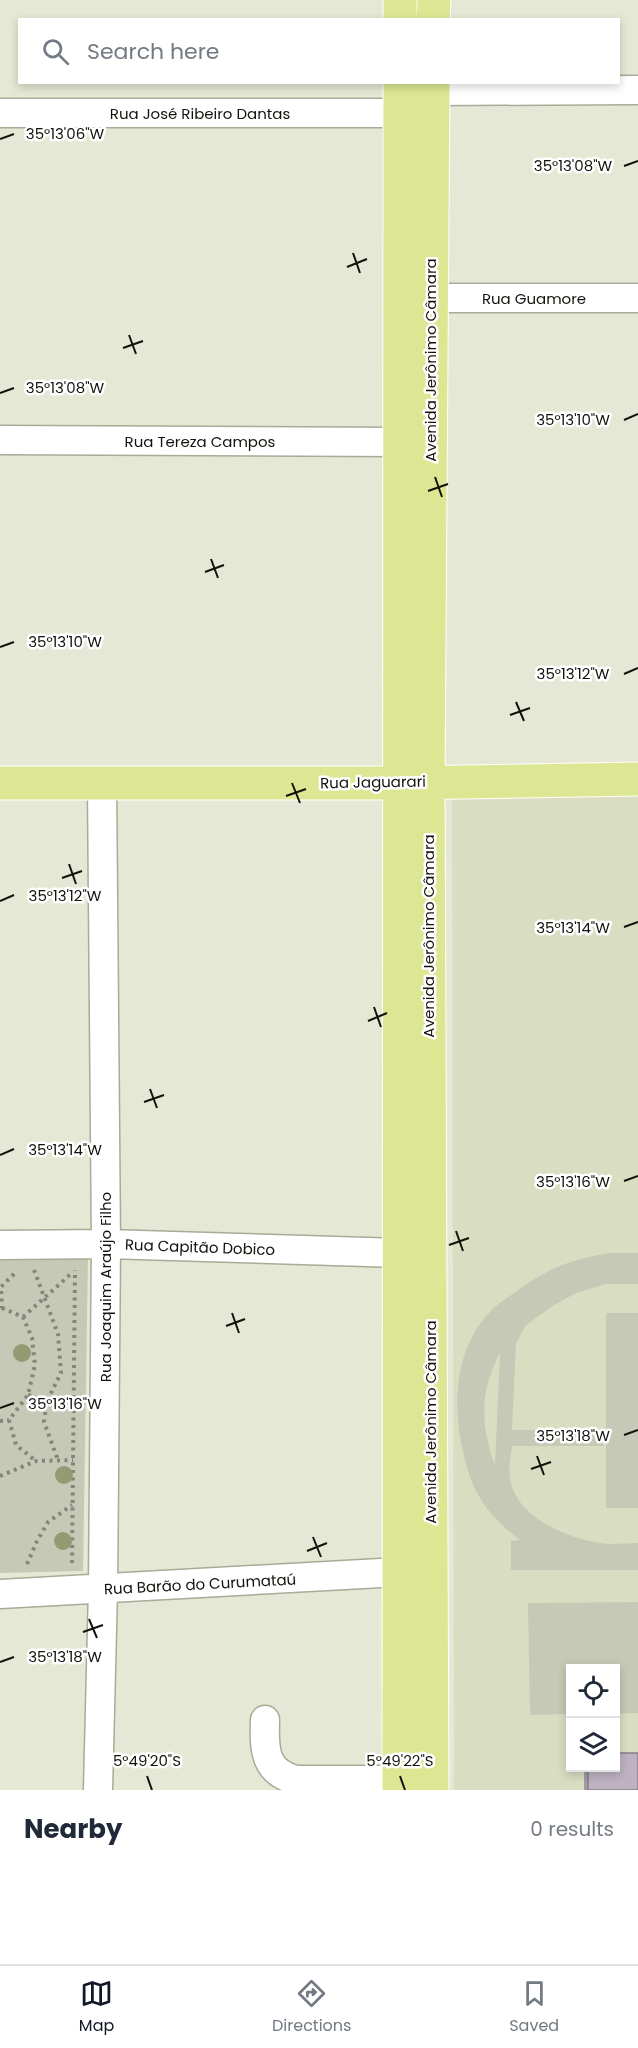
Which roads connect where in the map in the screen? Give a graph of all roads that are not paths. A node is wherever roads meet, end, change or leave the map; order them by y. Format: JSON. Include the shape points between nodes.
{"nodes":[{"id":1,"x":400,"y":0,"type":"edge"},
{"id":2,"x":434,"y":0,"type":"edge"},
{"id":3,"x":400,"y":18,"type":"edge"},
{"id":4,"x":433,"y":18,"type":"edge"},
{"id":5,"x":433,"y":87,"type":"edge"},
{"id":6,"x":638,"y":90,"type":"edge"},
{"id":7,"x":400,"y":98,"type":"edge"},
{"id":8,"x":0,"y":112,"type":"edge"},
{"id":9,"x":430,"y":298,"type":"junction"},
{"id":10,"x":638,"y":298,"type":"edge"},
{"id":11,"x":0,"y":440,"type":"edge"},
{"id":12,"x":400,"y":442,"type":"junction"},
{"id":13,"x":638,"y":779,"type":"edge"},
{"id":14,"x":414,"y":782,"type":"junction"},
{"id":15,"x":0,"y":783,"type":"edge"},
{"id":16,"x":102,"y":783,"type":"junction"},
{"id":17,"x":106,"y":1244,"type":"junction"},
{"id":18,"x":399,"y":1253,"type":"junction"},
{"id":19,"x":5,"y":1258,"type":"edge"},
{"id":20,"x":399,"y":1572,"type":"junction"},
{"id":21,"x":103,"y":1589,"type":"junction"},
{"id":22,"x":0,"y":1594,"type":"edge"},
{"id":23,"x":265,"y":1720,"type":"dead end"},
{"id":24,"x":399,"y":1785,"type":"edge"},
{"id":25,"x":98,"y":1790,"type":"edge"},
{"id":26,"x":432,"y":1790,"type":"edge"}],
"edges":[{"from":1,"to":3,"type":"main road"},
{"from":2,"to":4,"type":"main road"},
{"from":5,"to":6,"type":"street"},
{"from":5,"to":9,"type":"main road","name":"Avenida Jerônimo Câmara"},
{"from":7,"to":8,"type":"street","name":"Rua José Ribeiro Dantas"},
{"from":7,"to":12,"type":"main road","name":"Avenida Jerônimo Câmara"},
{"from":9,"to":10,"type":"street","name":"Rua Guamore"},
{"from":9,"to":14,"type":"main road","name":"Avenida Jerônimo Câmara"},
{"from":11,"to":12,"type":"street","name":"Rua Tereza Campos"},
{"from":12,"to":14,"type":"main road","name":"Avenida Jerônimo Câmara"},
{"from":13,"to":14,"type":"main road","name":"Rua Jaguarari"},
{"from":14,"to":16,"type":"main road","name":"Rua Jaguarari"},
{"from":14,"to":18,"type":"main road","name":"Avenida Jerônimo Câmara"},
{"from":14,"to":26,"type":"main road","name":"Avenida Jerônimo Câmara"},
{"from":15,"to":16,"type":"main road","name":"Rua Jaguarari"},
{"from":16,"to":17,"type":"street","name":"Rua Joaquim Araújo Filho"},
{"from":17,"to":18,"type":"street","name":"Rua Capitão Dobico"},
{"from":17,"to":19,"type":"street","name":"Rua Capitão Dobico"},
{"from":17,"to":21,"type":"street","name":"Rua Joaquim Araújo Filho"},
{"from":18,"to":20,"type":"main road","name":"Avenida Jerônimo Câmara"},
{"from":20,"to":21,"type":"street","name":"Rua Barão do Curumataú"},
{"from":20,"to":24,"type":"main road","name":"Avenida Jerônimo Câmara"},
{"from":21,"to":22,"type":"street","name":"Rua Barão do Curumataú"},
{"from":21,"to":25,"type":"street","name":"Rua Joaquim Araújo Filho"},
{"from":23,"to":24,"type":"street","via":[[267,1755],[273,1768],[284,1777]]}]}
